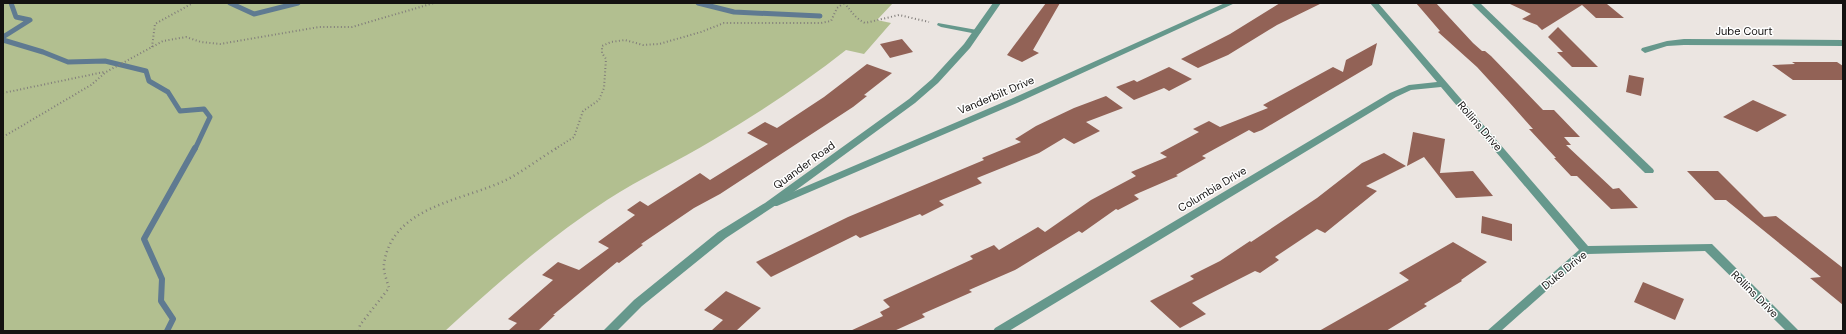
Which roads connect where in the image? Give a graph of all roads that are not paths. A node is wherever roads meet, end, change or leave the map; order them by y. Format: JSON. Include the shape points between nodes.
{"nodes":[{"id":1,"x":998,"y":3,"type":"edge"},
{"id":2,"x":1231,"y":3,"type":"edge"},
{"id":3,"x":1374,"y":3,"type":"edge"},
{"id":4,"x":1475,"y":3,"type":"edge"},
{"id":5,"x":941,"y":25,"type":"road end"},
{"id":6,"x":977,"y":32,"type":"junction"},
{"id":7,"x":1843,"y":42,"type":"edge"},
{"id":8,"x":1645,"y":50,"type":"dead end"},
{"id":9,"x":1444,"y":84,"type":"junction"},
{"id":10,"x":1649,"y":171,"type":"dead end"},
{"id":11,"x":769,"y":205,"type":"junction"},
{"id":12,"x":1650,"y":248,"type":"joint"},
{"id":13,"x":1585,"y":250,"type":"junction"},
{"id":14,"x":1501,"y":328,"type":"edge"},
{"id":15,"x":609,"y":331,"type":"edge"},
{"id":16,"x":999,"y":331,"type":"edge"},
{"id":17,"x":1793,"y":331,"type":"edge"}],
"edges":[{"from":1,"to":6,"type":"street","name":"Quander Road"},
{"from":2,"to":11,"type":"street","name":"Vanderbilt Drive","via":[[1014,101]]},
{"from":3,"to":9,"type":"street","name":"Rollins Drive"},
{"from":4,"to":10,"type":"street"},
{"from":5,"to":6,"type":"street"},
{"from":6,"to":11,"type":"street","name":"Quander Road","via":[[935,81],[912,101]]},
{"from":7,"to":8,"type":"street","name":"Jube Court","via":[[1684,42]]},
{"from":9,"to":13,"type":"street","name":"Rollins Drive"},
{"from":9,"to":16,"type":"street","name":"Columbia Drive","via":[[1409,88],[1393,95]]},
{"from":11,"to":15,"type":"street","name":"Quander Road","via":[[722,234],[691,258]]},
{"from":12,"to":13,"type":"street","name":"Duke Drive"},
{"from":12,"to":17,"type":"street","name":"Rollins Drive","via":[[1708,247]]},
{"from":13,"to":14,"type":"street","name":"Duke Drive"}]}
